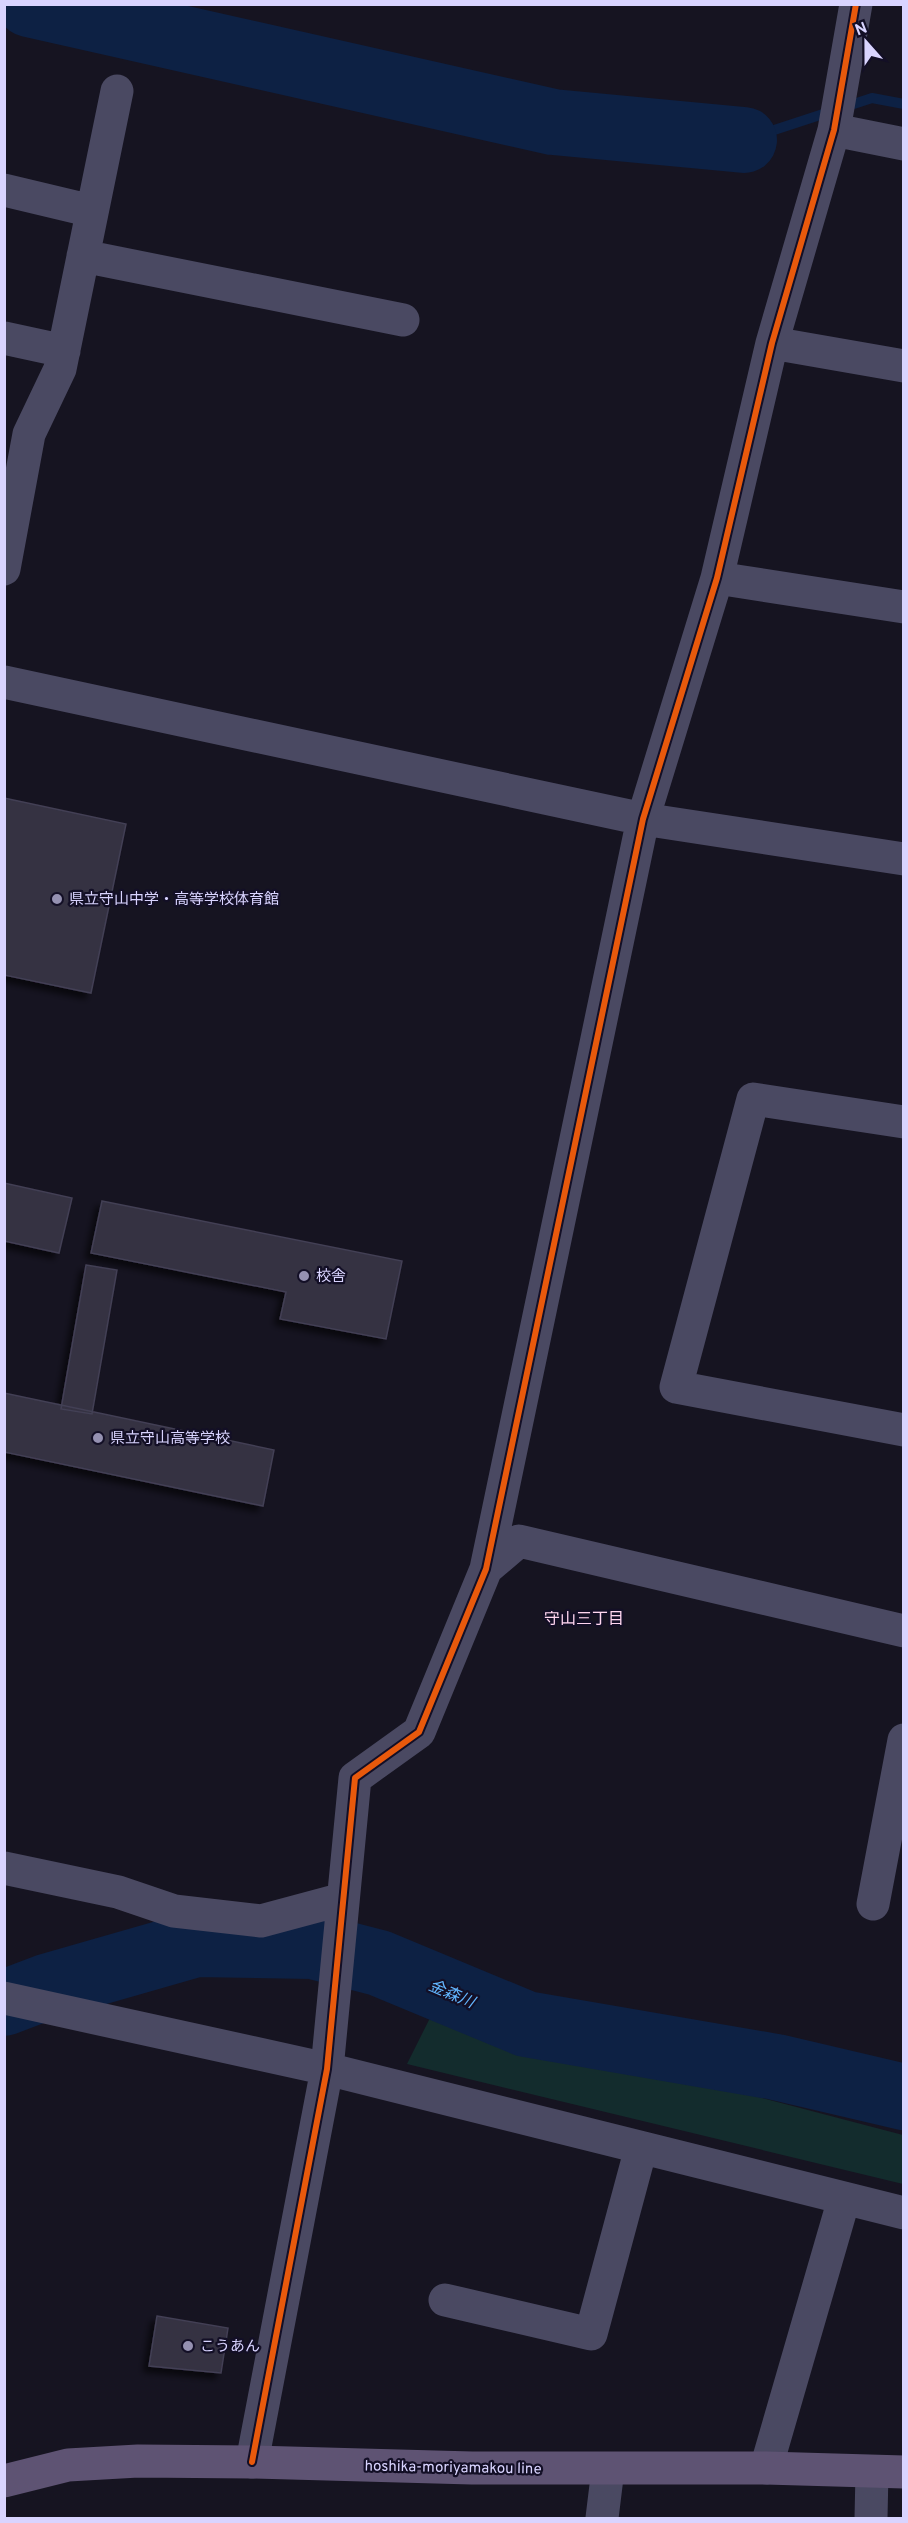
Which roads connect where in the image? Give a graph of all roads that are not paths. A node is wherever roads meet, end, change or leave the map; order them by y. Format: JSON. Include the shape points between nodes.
{"nodes":[{"id":1,"x":856,"y":4,"type":"edge"},
{"id":2,"x":117,"y":91,"type":"dead end"},
{"id":3,"x":834,"y":130,"type":"junction"},
{"id":4,"x":903,"y":144,"type":"edge"},
{"id":5,"x":4,"y":190,"type":"edge"},
{"id":6,"x":92,"y":211,"type":"junction"},
{"id":7,"x":83,"y":256,"type":"junction"},
{"id":8,"x":403,"y":320,"type":"dead end"},
{"id":9,"x":4,"y":338,"type":"edge"},
{"id":10,"x":772,"y":343,"type":"junction"},
{"id":11,"x":64,"y":351,"type":"junction"},
{"id":12,"x":903,"y":366,"type":"edge"},
{"id":13,"x":5,"y":565,"type":"edge"},
{"id":14,"x":717,"y":578,"type":"junction"},
{"id":15,"x":903,"y":606,"type":"edge"},
{"id":16,"x":4,"y":682,"type":"edge"},
{"id":17,"x":643,"y":819,"type":"junction"},
{"id":18,"x":903,"y":859,"type":"edge"},
{"id":19,"x":903,"y":1122,"type":"edge"},
{"id":20,"x":902,"y":1424,"type":"edge"},
{"id":21,"x":486,"y":1569,"type":"junction"},
{"id":22,"x":903,"y":1631,"type":"edge"},
{"id":23,"x":903,"y":1740,"type":"edge"},
{"id":24,"x":4,"y":1868,"type":"edge"},
{"id":25,"x":343,"y":1899,"type":"junction"},
{"id":26,"x":873,"y":1904,"type":"dead end"},
{"id":27,"x":4,"y":1998,"type":"edge"},
{"id":28,"x":327,"y":2069,"type":"junction"},
{"id":29,"x":641,"y":2148,"type":"junction"},
{"id":30,"x":844,"y":2199,"type":"junction"},
{"id":31,"x":903,"y":2213,"type":"edge"},
{"id":32,"x":445,"y":2300,"type":"dead end"},
{"id":33,"x":252,"y":2462,"type":"junction"},
{"id":34,"x":766,"y":2468,"type":"junction"},
{"id":35,"x":608,"y":2469,"type":"junction"},
{"id":36,"x":888,"y":2472,"type":"edge"},
{"id":37,"x":4,"y":2481,"type":"edge"},
{"id":38,"x":602,"y":2518,"type":"edge"},
{"id":39,"x":871,"y":2518,"type":"edge"}],
"edges":[{"from":1,"to":3,"type":"street"},
{"from":2,"to":6,"type":"street"},
{"from":3,"to":4,"type":"street"},
{"from":3,"to":10,"type":"street"},
{"from":5,"to":6,"type":"street"},
{"from":6,"to":7,"type":"street"},
{"from":7,"to":8,"type":"street"},
{"from":7,"to":11,"type":"street"},
{"from":9,"to":11,"type":"street"},
{"from":10,"to":12,"type":"street"},
{"from":10,"to":14,"type":"street"},
{"from":11,"to":13,"type":"street","via":[[60,369],[29,434]]},
{"from":14,"to":15,"type":"street"},
{"from":14,"to":17,"type":"street"},
{"from":16,"to":17,"type":"street"},
{"from":17,"to":18,"type":"street"},
{"from":17,"to":21,"type":"street"},
{"from":19,"to":20,"type":"street","via":[[753,1100],[676,1387]]},
{"from":21,"to":22,"type":"street","via":[[519,1541]]},
{"from":21,"to":25,"type":"street","via":[[419,1732],[355,1778]]},
{"from":23,"to":26,"type":"street"},
{"from":24,"to":25,"type":"street","via":[[118,1892],[174,1911],[261,1921]]},
{"from":25,"to":28,"type":"street"},
{"from":27,"to":28,"type":"street"},
{"from":28,"to":29,"type":"street"},
{"from":28,"to":33,"type":"street"},
{"from":29,"to":30,"type":"street"},
{"from":29,"to":32,"type":"street","via":[[591,2334]]},
{"from":30,"to":31,"type":"street"},
{"from":30,"to":34,"type":"street"},
{"from":33,"to":35,"type":"main road","name":"hoshika-moriyamakou line"},
{"from":33,"to":37,"type":"main road","name":"hoshika-moriyamakou line","via":[[68,2465]]},
{"from":34,"to":35,"type":"main road","name":"hoshika-moriyamakou line"},
{"from":34,"to":36,"type":"main road","name":"hoshika-moriyamakou line"},
{"from":35,"to":38,"type":"street"},
{"from":36,"to":39,"type":"street"}]}
